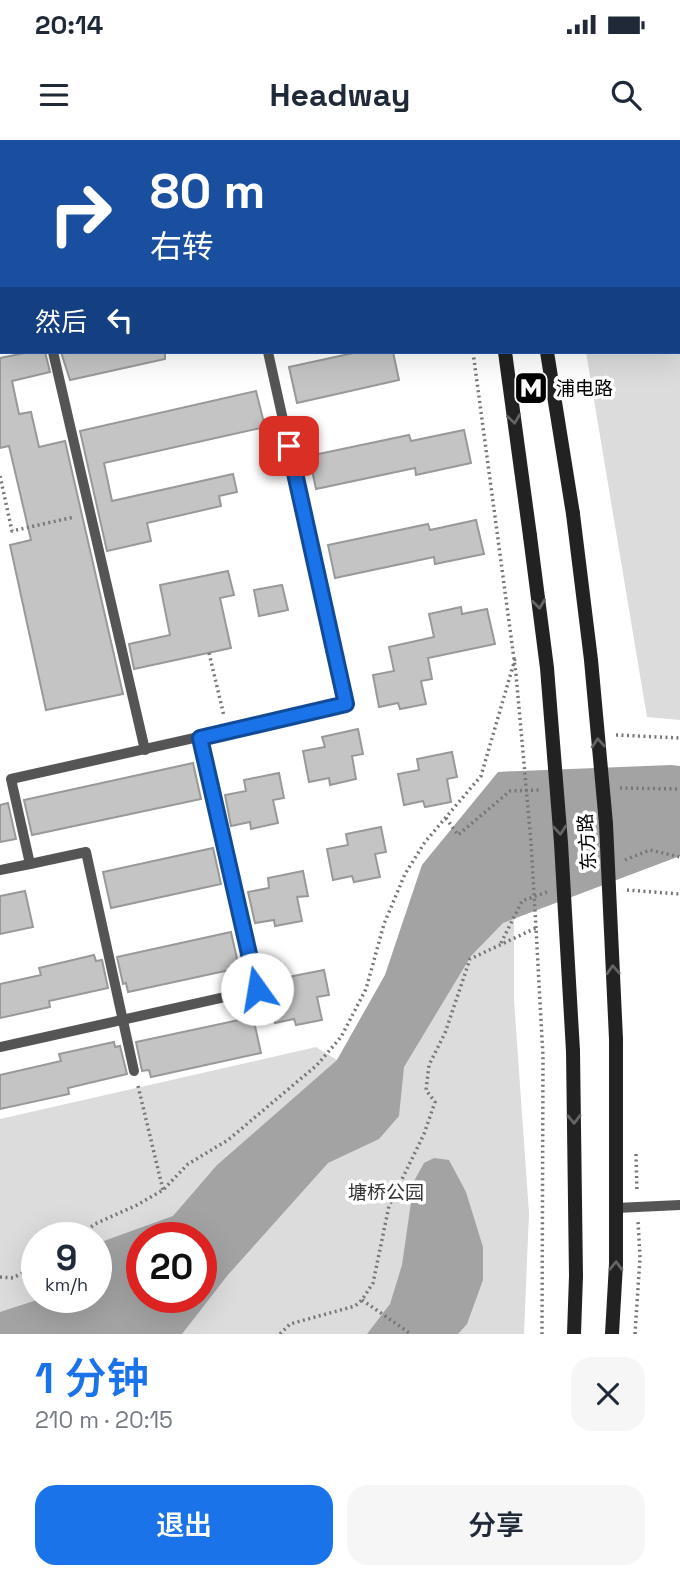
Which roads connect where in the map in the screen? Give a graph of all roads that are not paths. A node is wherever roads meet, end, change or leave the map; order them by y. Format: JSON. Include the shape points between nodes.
{"nodes":[{"id":1,"x":53,"y":354,"type":"edge"},
{"id":2,"x":268,"y":354,"type":"edge"},
{"id":3,"x":505,"y":354,"type":"edge"},
{"id":4,"x":547,"y":354,"type":"edge"},
{"id":5,"x":200,"y":738,"type":"junction"},
{"id":6,"x":145,"y":750,"type":"junction"},
{"id":7,"x":6,"y":780,"type":"edge"},
{"id":8,"x":30,"y":864,"type":"junction"},
{"id":9,"x":0,"y":870,"type":"edge"},
{"id":10,"x":122,"y":1019,"type":"junction"},
{"id":11,"x":0,"y":1047,"type":"edge"},
{"id":12,"x":134,"y":1071,"type":"road end"},
{"id":13,"x":680,"y":1205,"type":"edge"},
{"id":14,"x":616,"y":1208,"type":"junction"},
{"id":15,"x":574,"y":1334,"type":"edge"},
{"id":16,"x":612,"y":1334,"type":"edge"}],
"edges":[{"from":1,"to":6,"type":"lane"},
{"from":2,"to":5,"type":"lane","via":[[346,704]]},
{"from":3,"to":15,"type":"main road","name":"东方路","one_way":true,"bridge":true,"via":[[547,668],[561,843],[573,1051]]},
{"from":14,"to":4,"type":"main road","name":"东方路","one_way":true,"bridge":true,"via":[[616,1039],[606,824],[573,514]]},
{"from":5,"to":6,"type":"lane"},
{"from":5,"to":10,"type":"lane","via":[[257,989]]},
{"from":6,"to":7,"type":"lane"},
{"from":7,"to":8,"type":"lane"},
{"from":8,"to":9,"type":"lane"},
{"from":8,"to":10,"type":"lane","via":[[86,852]]},
{"from":10,"to":11,"type":"lane"},
{"from":10,"to":12,"type":"lane"},
{"from":13,"to":14,"type":"lane"},
{"from":16,"to":14,"type":"main road","name":"东方路","one_way":true}]}
